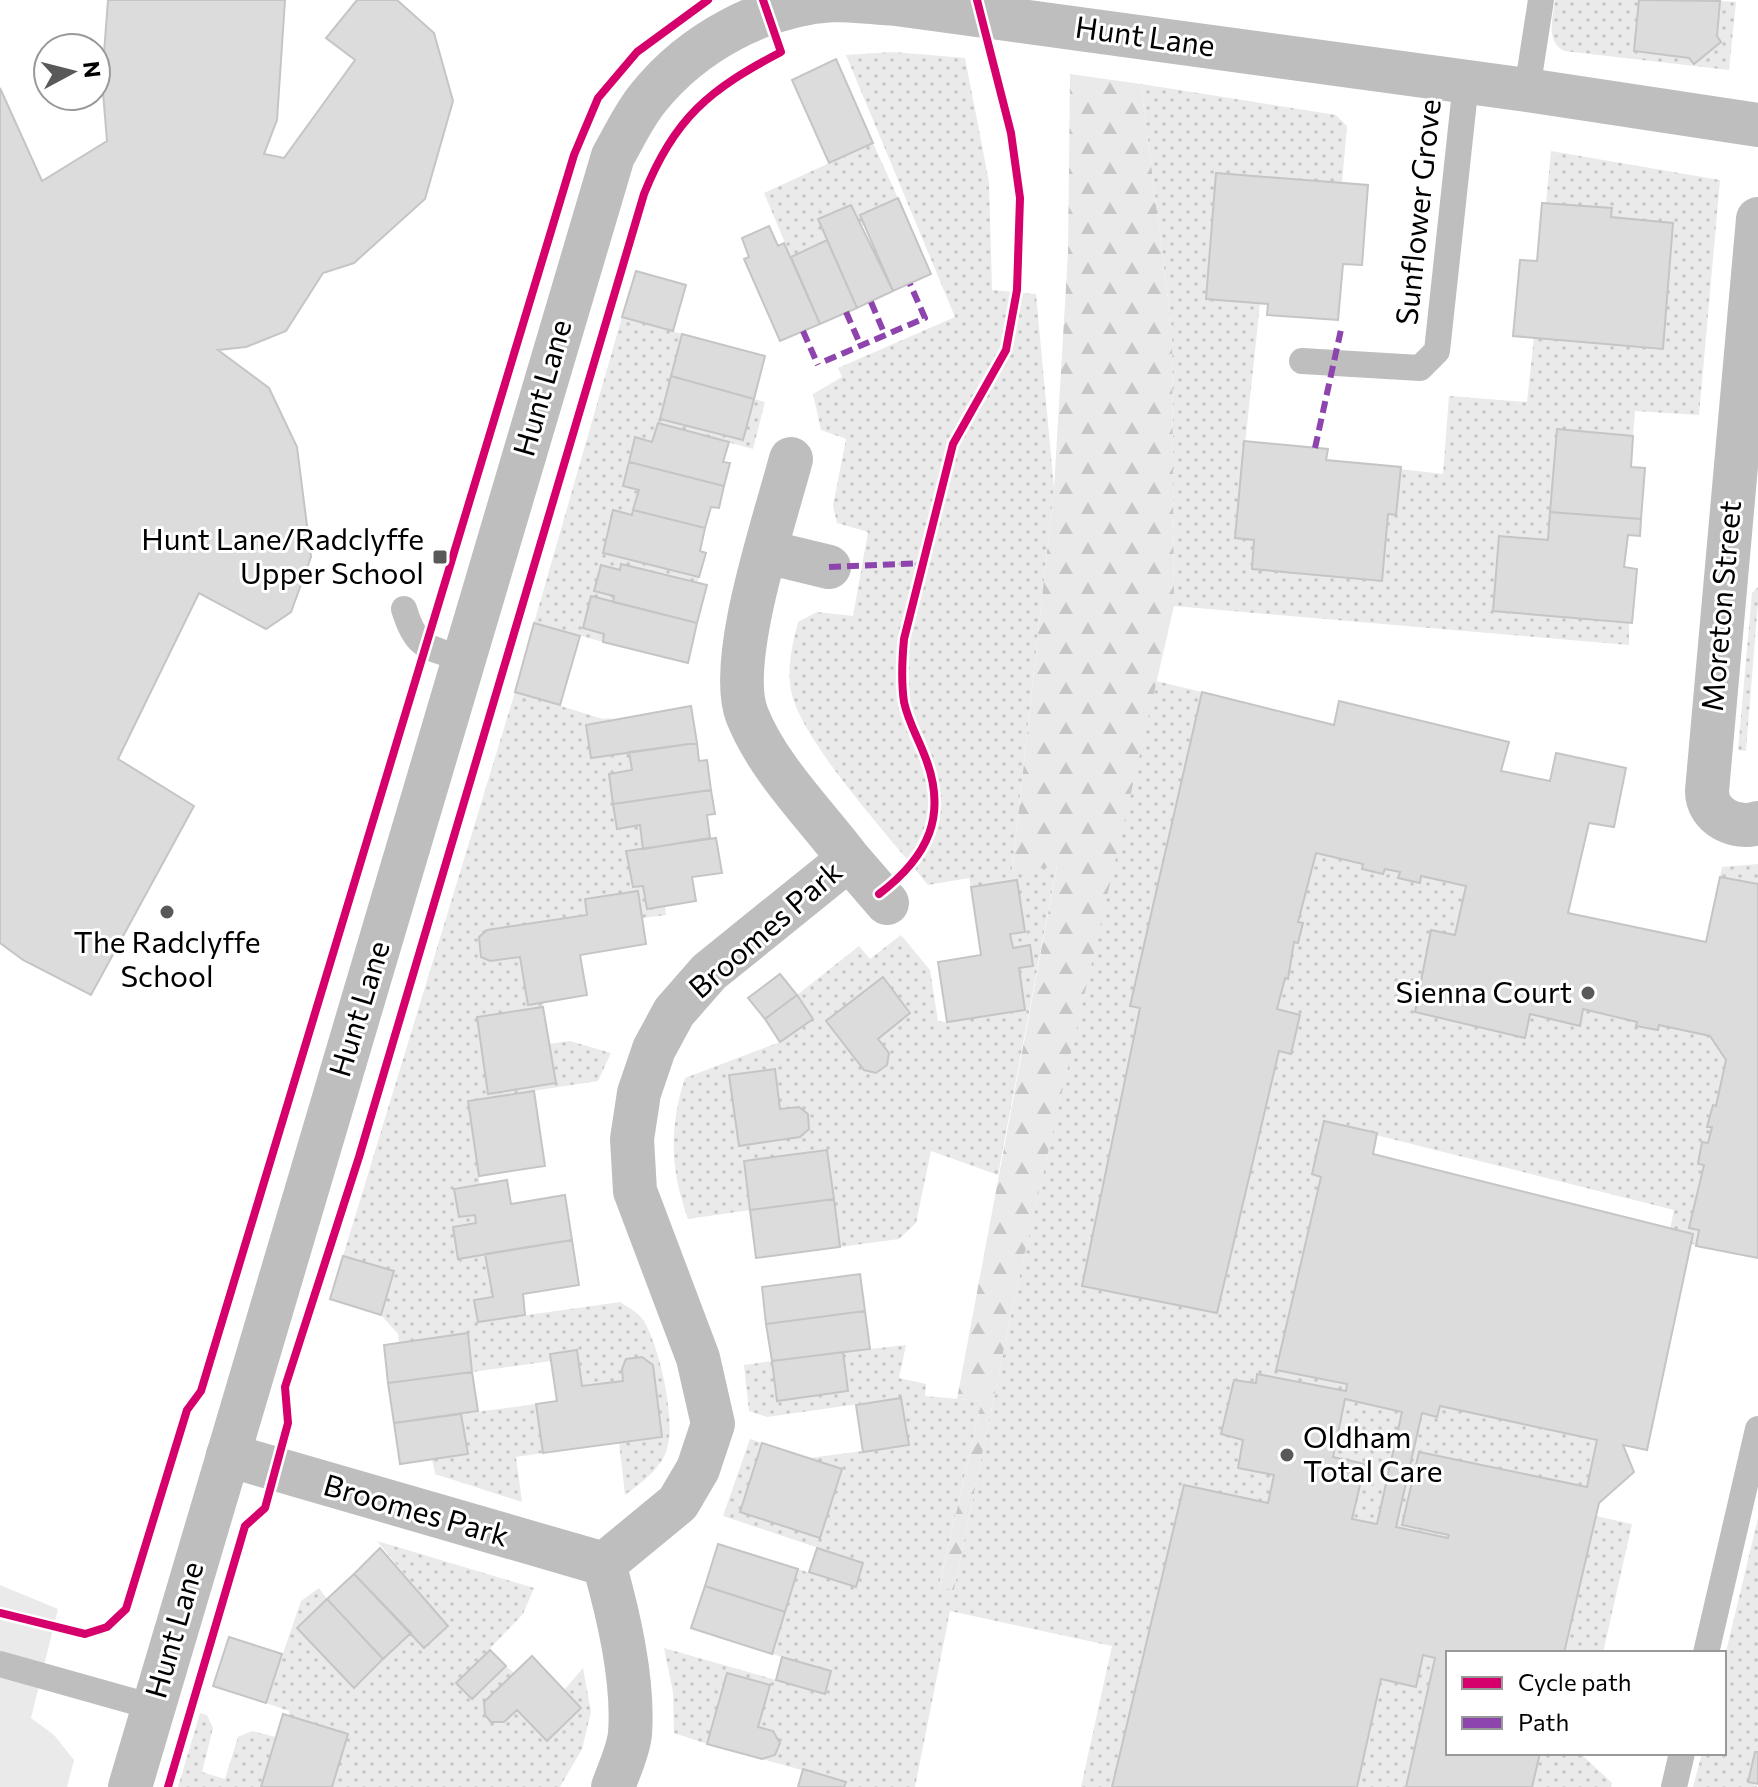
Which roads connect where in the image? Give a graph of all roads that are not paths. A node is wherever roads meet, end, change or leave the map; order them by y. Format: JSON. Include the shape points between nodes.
{"nodes":[{"id":1,"x":1541,"y":0,"type":"edge"},
{"id":2,"x":1466,"y":82,"type":"junction"},
{"id":3,"x":1527,"y":90,"type":"junction"},
{"id":4,"x":1758,"y":125,"type":"edge"},
{"id":5,"x":1758,"y":219,"type":"edge"},
{"id":6,"x":1302,"y":361,"type":"dead end"},
{"id":7,"x":791,"y":459,"type":"dead end"},
{"id":8,"x":767,"y":552,"type":"junction"},
{"id":9,"x":829,"y":567,"type":"dead end"},
{"id":10,"x":404,"y":609,"type":"dead end"},
{"id":11,"x":464,"y":659,"type":"junction"},
{"id":12,"x":1752,"y":825,"type":"edge"},
{"id":13,"x":849,"y":859,"type":"junction"},
{"id":14,"x":887,"y":903,"type":"dead end"},
{"id":15,"x":1758,"y":1429,"type":"edge"},
{"id":16,"x":228,"y":1455,"type":"junction"},
{"id":17,"x":604,"y":1564,"type":"junction"},
{"id":18,"x":1706,"y":1651,"type":"edge"},
{"id":19,"x":0,"y":1664,"type":"edge"},
{"id":20,"x":153,"y":1707,"type":"junction"},
{"id":21,"x":1682,"y":1755,"type":"edge"},
{"id":22,"x":130,"y":1787,"type":"edge"},
{"id":23,"x":613,"y":1787,"type":"edge"},
{"id":24,"x":1674,"y":1787,"type":"edge"}],
"edges":[{"from":1,"to":3,"type":"lane"},
{"from":2,"to":3,"type":"street","name":"Hunt Lane"},
{"from":2,"to":6,"type":"lane","name":"Sunflower Grove","via":[[1437,351],[1420,368]]},
{"from":2,"to":11,"type":"street","name":"Hunt Lane","via":[[896,4],[836,0],[800,5],[737,27],[684,59],[647,99],[613,156]]},
{"from":3,"to":4,"type":"street","name":"Hunt Lane"},
{"from":5,"to":12,"type":"street","name":"Moreton Street","via":[[1707,764],[1707,799],[1719,818]]},
{"from":7,"to":8,"type":"street","name":"Broomes Park"},
{"from":8,"to":9,"type":"street"},
{"from":8,"to":13,"type":"street","name":"Broomes Park","via":[[748,626],[743,688],[747,713],[773,761]]},
{"from":10,"to":11,"type":"lane","via":[[410,630],[422,645]]},
{"from":11,"to":16,"type":"street","name":"Hunt Lane"},
{"from":13,"to":14,"type":"street"},
{"from":13,"to":17,"type":"street","name":"Broomes Park","via":[[709,972],[674,1012],[654,1049],[639,1093],[632,1139],[635,1191],[698,1358],[713,1424],[698,1469],[678,1503]]},
{"from":15,"to":18,"type":"lane"},
{"from":16,"to":17,"type":"street","name":"Broomes Park"},
{"from":16,"to":20,"type":"street","name":"Hunt Lane"},
{"from":17,"to":23,"type":"street","via":[[627,1677],[630,1733]]},
{"from":19,"to":20,"type":"lane"},
{"from":20,"to":22,"type":"street","name":"Hunt Lane"},
{"from":21,"to":24,"type":"lane"}]}
